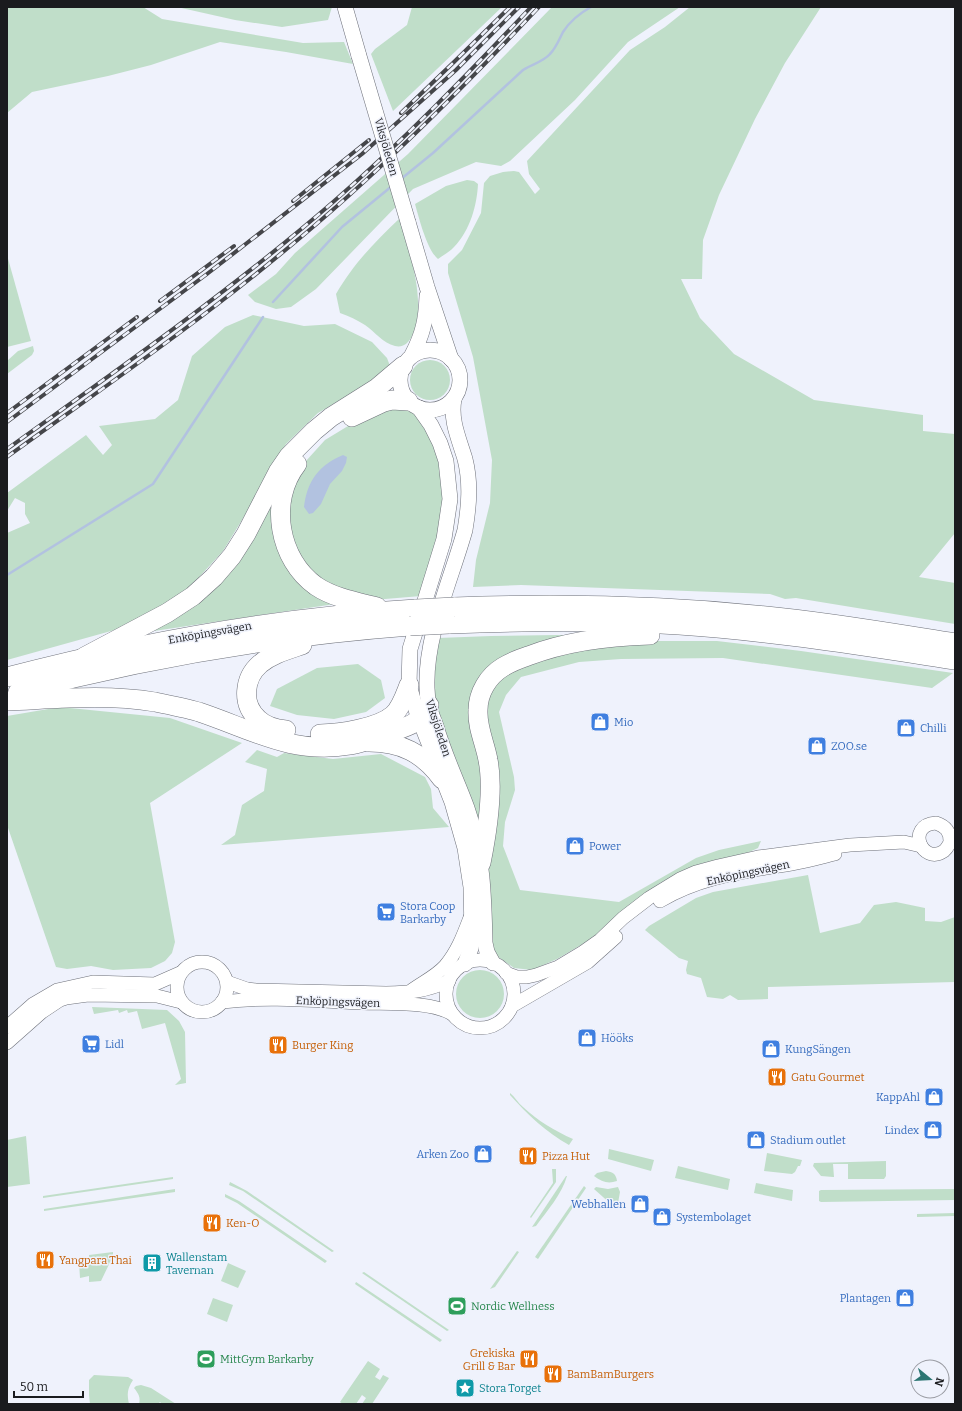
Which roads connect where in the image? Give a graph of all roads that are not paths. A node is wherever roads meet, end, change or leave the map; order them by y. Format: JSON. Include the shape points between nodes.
{"nodes":[{"id":1,"x":345,"y":7,"type":"edge"},
{"id":2,"x":427,"y":287,"type":"junction"},
{"id":3,"x":451,"y":359,"type":"junction"},
{"id":4,"x":408,"y":361,"type":"junction"},
{"id":5,"x":454,"y":399,"type":"junction"},
{"id":6,"x":413,"y":405,"type":"junction"},
{"id":7,"x":390,"y":610,"type":"junction"},
{"id":8,"x":451,"y":615,"type":"junction"},
{"id":9,"x":413,"y":617,"type":"junction"},
{"id":10,"x":353,"y":630,"type":"junction"},
{"id":11,"x":761,"y":632,"type":"junction"},
{"id":12,"x":955,"y":643,"type":"edge"},
{"id":13,"x":84,"y":658,"type":"junction"},
{"id":14,"x":955,"y":660,"type":"edge"},
{"id":15,"x":7,"y":677,"type":"edge"},
{"id":16,"x":410,"y":685,"type":"junction"},
{"id":17,"x":7,"y":696,"type":"edge"},
{"id":18,"x":7,"y":701,"type":"edge"},
{"id":19,"x":424,"y":713,"type":"junction"},
{"id":20,"x":361,"y":742,"type":"junction"},
{"id":21,"x":442,"y":779,"type":"junction"},
{"id":22,"x":951,"y":833,"type":"edge"},
{"id":23,"x":920,"y":840,"type":"junction"},
{"id":24,"x":876,"y":844,"type":"junction"},
{"id":25,"x":481,"y":863,"type":"junction"},
{"id":26,"x":472,"y":913,"type":"junction"},
{"id":27,"x":493,"y":963,"type":"junction"},
{"id":28,"x":465,"y":964,"type":"junction"},
{"id":29,"x":180,"y":973,"type":"junction"},
{"id":30,"x":506,"y":973,"type":"junction"},
{"id":31,"x":449,"y":980,"type":"junction"},
{"id":32,"x":227,"y":982,"type":"junction"},
{"id":33,"x":407,"y":993,"type":"junction"},
{"id":34,"x":181,"y":1002,"type":"junction"},
{"id":35,"x":222,"y":1002,"type":"junction"},
{"id":36,"x":512,"y":1006,"type":"junction"},
{"id":37,"x":452,"y":1014,"type":"junction"},
{"id":38,"x":7,"y":1027,"type":"edge"},
{"id":39,"x":7,"y":1043,"type":"edge"}],
"edges":[{"from":1,"to":2,"type":"main road","name":"Viksjöleden","bridge":true},
{"from":2,"to":3,"type":"main road","name":"Viksjöleden"},
{"from":2,"to":4,"type":"main road","name":"Viksjöleden","via":[[423,332]]},
{"from":3,"to":4,"type":"main road","via":[[432,350],[422,351]]},
{"from":3,"to":5,"type":"main road","via":[[460,375]]},
{"from":4,"to":6,"type":"main road","via":[[401,371],[399,382],[402,392]]},
{"from":4,"to":13,"type":"highway","via":[[377,388],[331,417],[288,456],[232,556],[194,596]]},
{"from":5,"to":6,"type":"main road","via":[[438,409],[428,410]]},
{"from":5,"to":19,"type":"main road","name":"Viksjöleden","via":[[454,421],[468,475],[468,514],[464,536],[430,647]]},
{"from":6,"to":7,"type":"highway","via":[[392,400],[384,402],[354,415],[331,431],[295,466],[284,490],[281,506],[280,522],[287,550],[303,574],[316,586],[332,594]]},
{"from":6,"to":16,"type":"main road","name":"Viksjöleden","via":[[431,425],[440,443],[446,460],[450,499],[444,539],[410,648]]},
{"from":7,"to":9,"type":"highway","name":"Enköpingsvägen"},
{"from":7,"to":13,"type":"highway","name":"Enköpingsvägen","via":[[304,618],[238,628]]},
{"from":8,"to":9,"type":"highway","bridge":true},
{"from":8,"to":11,"type":"highway","via":[[678,625]]},
{"from":8,"to":12,"type":"highway","via":[[554,604],[615,605],[824,622]]},
{"from":9,"to":10,"type":"highway","name":"Enköpingsvägen"},
{"from":10,"to":16,"type":"highway","via":[[291,648],[266,659],[252,673],[248,684],[246,694],[252,713],[268,726],[280,729],[312,734],[343,733],[367,727],[394,715]]},
{"from":10,"to":17,"type":"highway","name":"Enköpingsvägen","via":[[246,644],[145,662]]},
{"from":11,"to":14,"type":"highway"},
{"from":11,"to":25,"type":"highway","via":[[592,639],[536,653],[502,667],[483,688],[479,698],[478,718],[488,759],[490,783]]},
{"from":13,"to":15,"type":"highway","name":"Enköpingsvägen"},
{"from":16,"to":19,"type":"main road","name":"Viksjöleden","via":[[412,700]]},
{"from":18,"to":20,"type":"highway","via":[[134,699],[199,712],[262,736],[296,745],[334,747]]},
{"from":19,"to":20,"type":"highway","via":[[403,728]]},
{"from":19,"to":21,"type":"main road","name":"Viksjöleden"},
{"from":19,"to":25,"type":"main road","name":"Viksjöleden","via":[[443,748],[468,809]]},
{"from":20,"to":21,"type":"highway","via":[[382,742],[401,746],[422,758]]},
{"from":21,"to":26,"type":"main road","name":"Viksjöleden","via":[[466,848]]},
{"from":22,"to":23,"type":"street","name":"Enköpingsvägen","via":[[942,825],[931,823],[922,829]]},
{"from":22,"to":23,"type":"street","name":"Enköpingsvägen","via":[[946,848],[939,854],[930,854]]},
{"from":23,"to":24,"type":"street","name":"Enköpingsvägen"},
{"from":24,"to":30,"type":"street","name":"Enköpingsvägen","via":[[785,853],[696,872],[649,898],[594,944],[558,967],[527,977]]},
{"from":24,"to":36,"type":"street","name":"Enköpingsvägen","via":[[797,863],[716,878],[690,886],[644,910],[588,962]]},
{"from":25,"to":27,"type":"main road","name":"Viksjöleden","via":[[485,943]]},
{"from":26,"to":28,"type":"main road","name":"Viksjöleden","via":[[471,948]]},
{"from":26,"to":33,"type":"street","via":[[460,944],[445,966]]},
{"from":27,"to":28,"type":"street","via":[[481,960]]},
{"from":27,"to":30,"type":"street"},
{"from":28,"to":31,"type":"street","via":[[455,971]]},
{"from":29,"to":32,"type":"street","via":[[192,963],[206,962],[219,968]]},
{"from":29,"to":34,"type":"street","via":[[176,987]]},
{"from":29,"to":38,"type":"street","via":[[155,984],[93,982],[57,990],[33,1004]]},
{"from":30,"to":36,"type":"street","via":[[513,989]]},
{"from":31,"to":33,"type":"street","name":"Enköpingsvägen","via":[[423,991]]},
{"from":31,"to":37,"type":"street","via":[[446,994]]},
{"from":32,"to":33,"type":"street","name":"Enköpingsvägen","via":[[256,990]]},
{"from":32,"to":35,"type":"street"},
{"from":34,"to":35,"type":"street","via":[[188,1008],[202,1012],[214,1009]]},
{"from":34,"to":39,"type":"street","via":[[157,996],[88,995],[66,998],[42,1012]]},
{"from":35,"to":37,"type":"street","name":"Enköpingsvägen","via":[[254,1000],[414,1005],[441,1008]]},
{"from":36,"to":37,"type":"street","via":[[501,1021],[486,1028],[467,1026]]}]}
